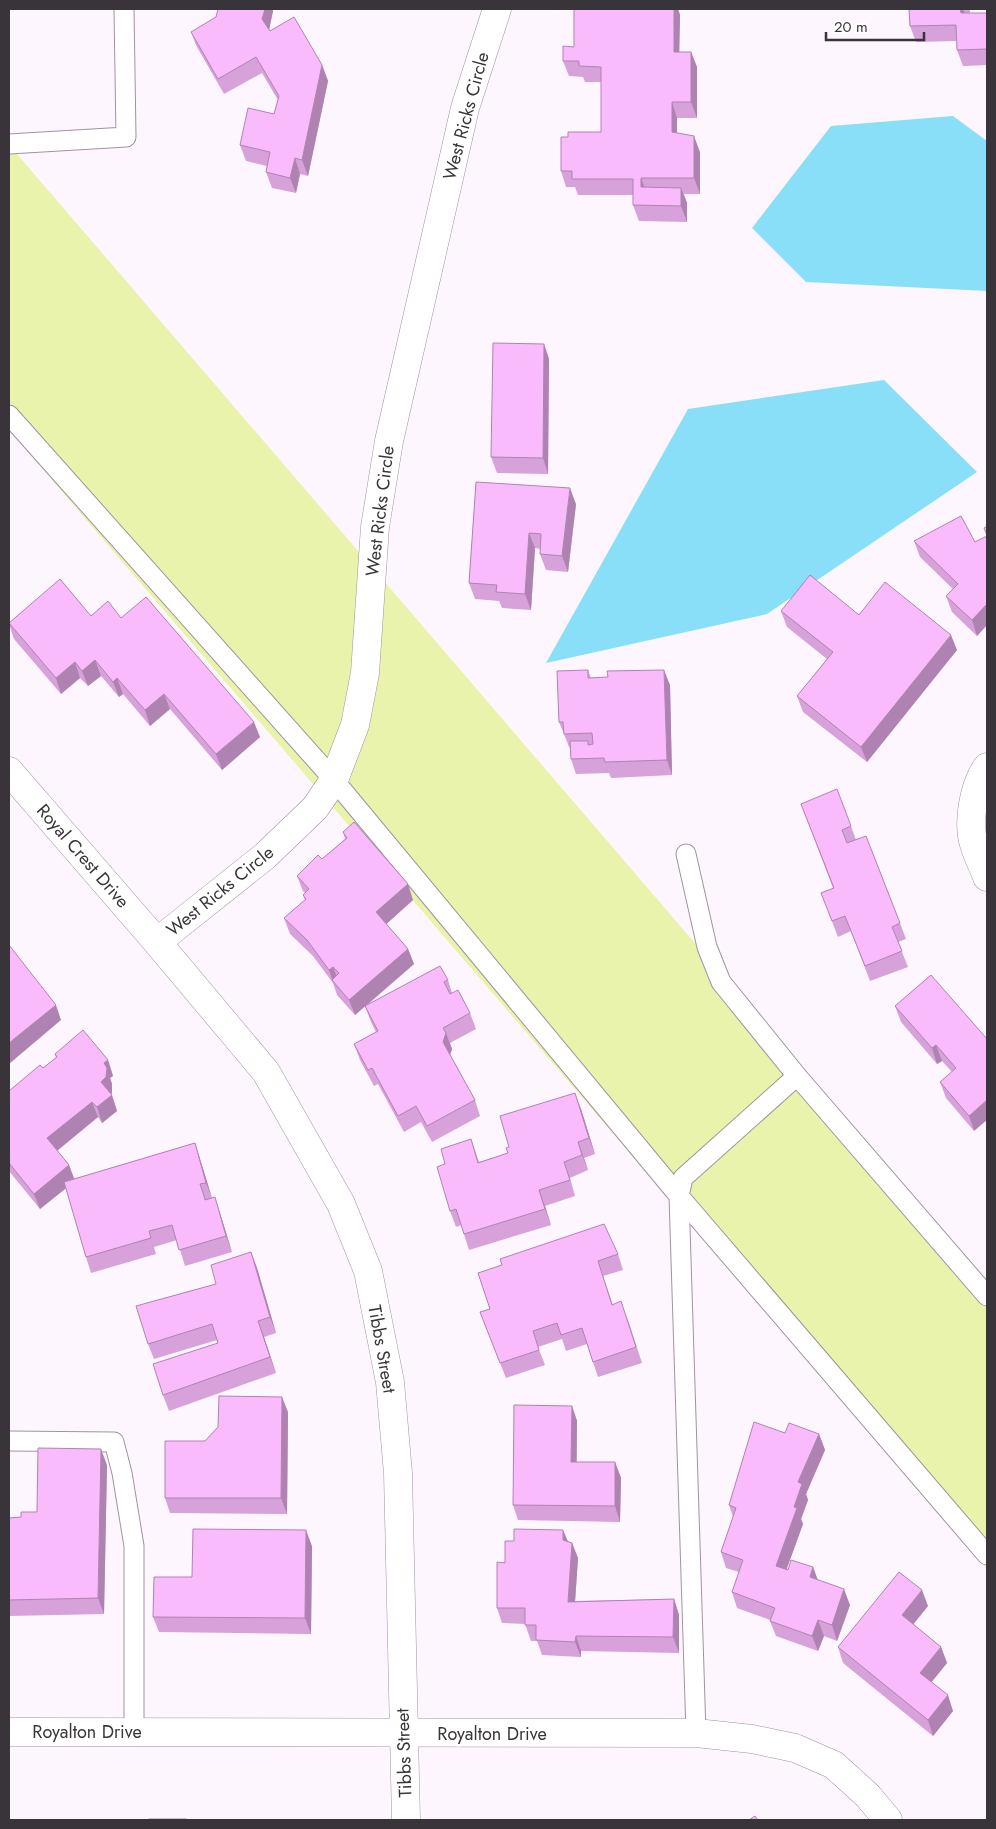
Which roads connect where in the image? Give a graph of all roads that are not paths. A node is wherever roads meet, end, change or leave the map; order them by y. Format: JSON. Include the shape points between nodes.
{"nodes":[{"id":1,"x":124,"y":9,"type":"edge"},
{"id":2,"x":497,"y":9,"type":"edge"},
{"id":3,"x":9,"y":144,"type":"edge"},
{"id":4,"x":9,"y":415,"type":"edge"},
{"id":5,"x":9,"y":771,"type":"edge"},
{"id":6,"x":984,"y":771,"type":"edge"},
{"id":7,"x":334,"y":780,"type":"junction"},
{"id":8,"x":686,"y":854,"type":"dead end"},
{"id":9,"x":987,"y":877,"type":"edge"},
{"id":10,"x":157,"y":942,"type":"junction"},
{"id":11,"x":797,"y":1076,"type":"junction"},
{"id":12,"x":679,"y":1196,"type":"junction"},
{"id":13,"x":987,"y":1296,"type":"edge"},
{"id":14,"x":9,"y":1441,"type":"edge"},
{"id":15,"x":987,"y":1555,"type":"edge"},
{"id":16,"x":9,"y":1732,"type":"edge"},
{"id":17,"x":134,"y":1732,"type":"junction"},
{"id":18,"x":696,"y":1733,"type":"junction"},
{"id":19,"x":403,"y":1734,"type":"junction"},
{"id":20,"x":406,"y":1820,"type":"edge"},
{"id":21,"x":888,"y":1820,"type":"edge"}],
"edges":[{"from":1,"to":3,"type":"lane","via":[[126,137]]},
{"from":2,"to":7,"type":"street","name":"West Ricks Circle","via":[[465,108],[388,441],[375,527],[365,673],[355,726]]},
{"from":4,"to":7,"type":"lane"},
{"from":5,"to":10,"type":"street","name":"Royal Crest Drive"},
{"from":6,"to":9,"type":"street","via":[[972,811],[973,842]]},
{"from":7,"to":10,"type":"street","name":"West Ricks Circle","via":[[315,808],[265,856]]},
{"from":7,"to":12,"type":"lane"},
{"from":8,"to":11,"type":"lane","via":[[707,947],[721,982]]},
{"from":10,"to":19,"type":"street","name":"Tibbs Street","via":[[266,1072],[341,1204],[368,1271],[390,1382],[398,1473]]},
{"from":11,"to":12,"type":"lane","via":[[683,1178]]},
{"from":11,"to":13,"type":"lane"},
{"from":12,"to":15,"type":"lane"},
{"from":12,"to":18,"type":"lane"},
{"from":14,"to":17,"type":"lane","via":[[114,1442],[134,1546]]},
{"from":16,"to":17,"type":"street","name":"Royalton Drive"},
{"from":17,"to":19,"type":"street","name":"Royalton Drive"},
{"from":18,"to":19,"type":"street","name":"Royalton Drive"},
{"from":18,"to":21,"type":"street","name":"Royalton Drive","via":[[795,1748],[834,1765],[868,1796]]},
{"from":19,"to":20,"type":"street","name":"Tibbs Street"}]}
